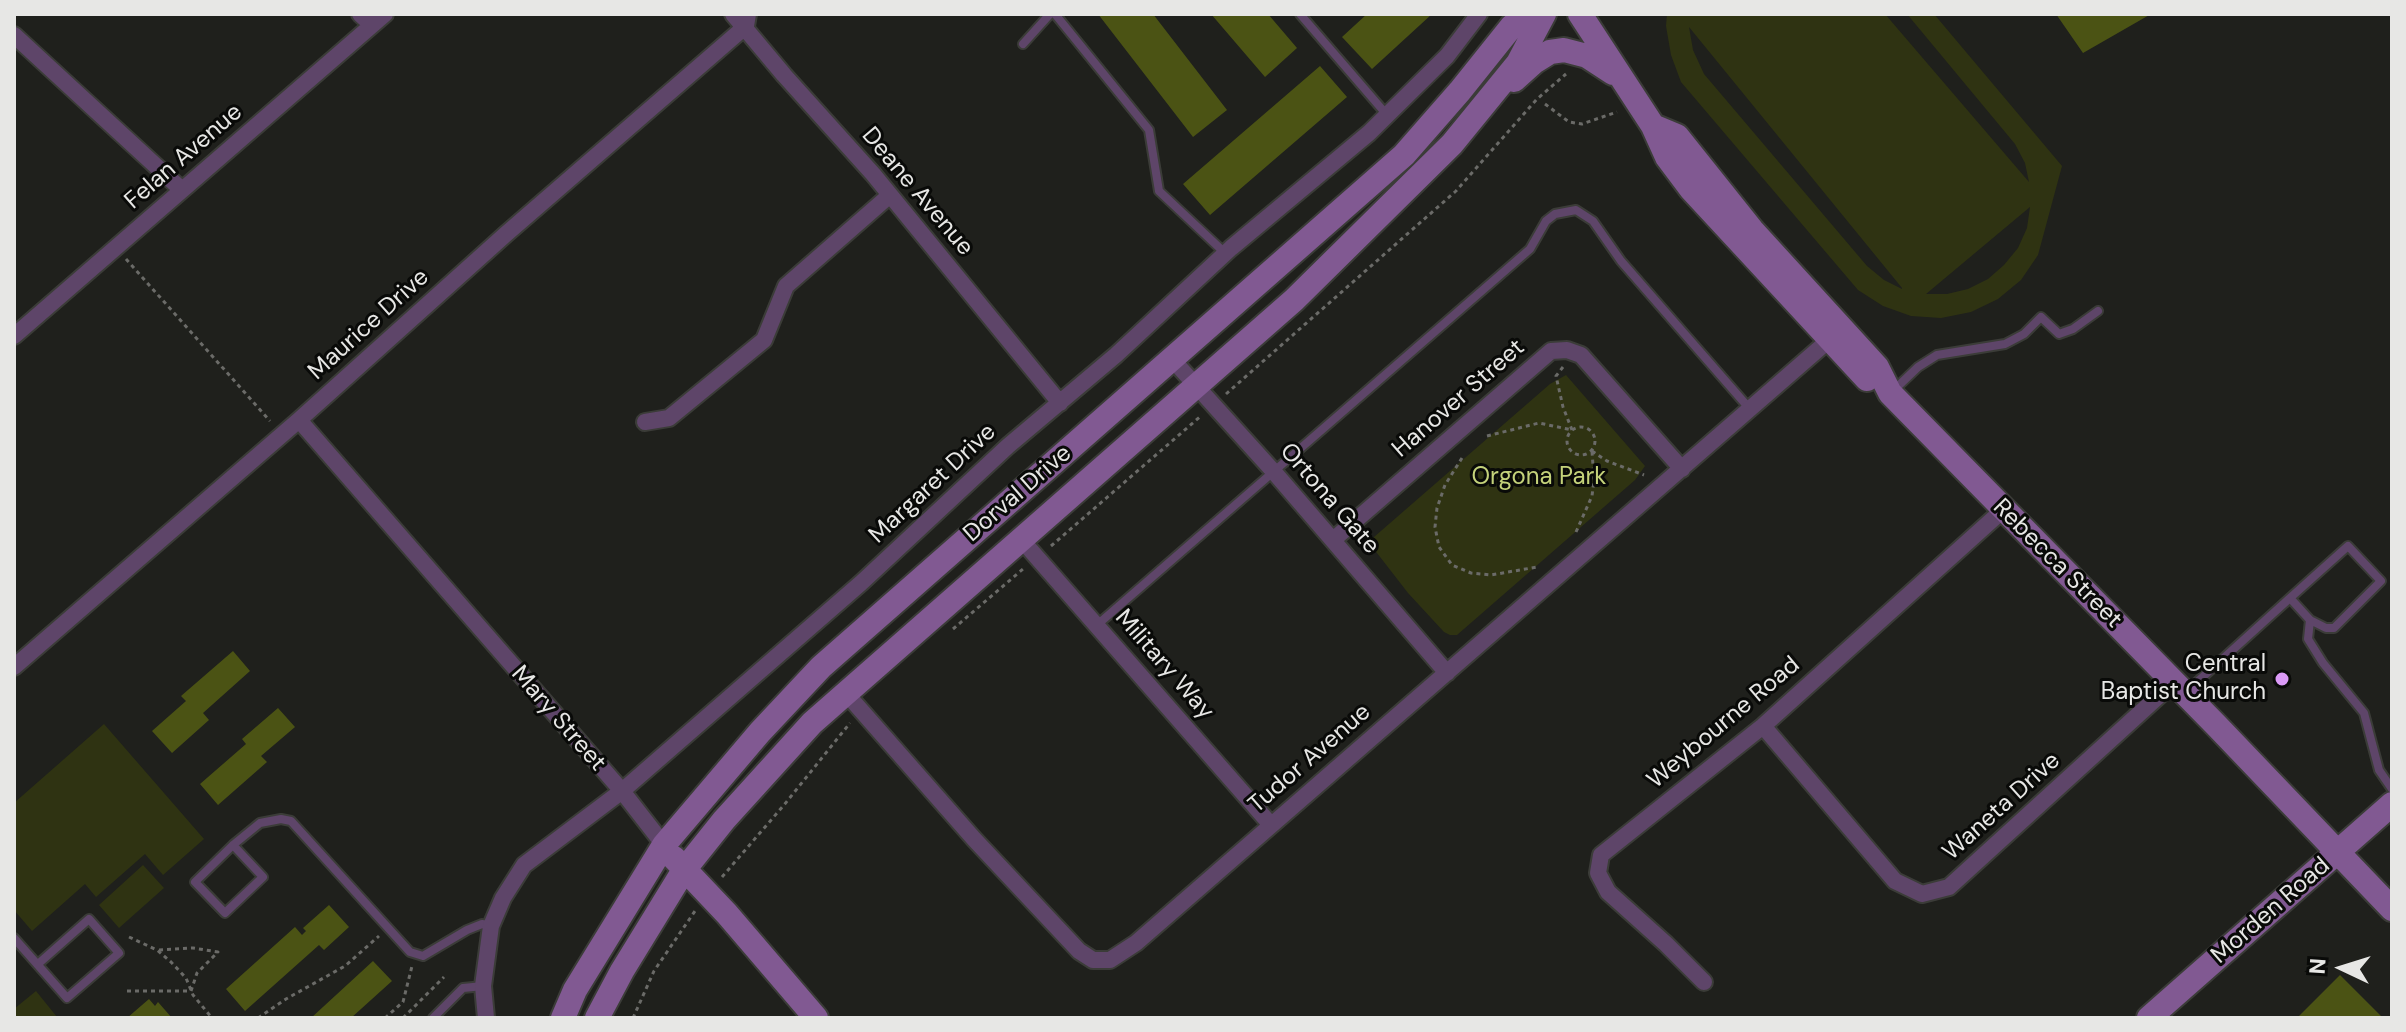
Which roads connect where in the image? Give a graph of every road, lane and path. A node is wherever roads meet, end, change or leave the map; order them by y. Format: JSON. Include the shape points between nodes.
{"nodes":[{"id":1,"x":733,"y":14,"type":"edge"},
{"id":2,"x":1053,"y":14,"type":"edge"},
{"id":3,"x":1300,"y":14,"type":"edge"},
{"id":4,"x":1479,"y":14,"type":"edge"},
{"id":5,"x":1526,"y":14,"type":"edge"},
{"id":6,"x":1544,"y":14,"type":"edge"},
{"id":7,"x":1580,"y":14,"type":"edge"},
{"id":8,"x":373,"y":18,"type":"edge"},
{"id":9,"x":747,"y":20,"type":"edge"},
{"id":10,"x":14,"y":35,"type":"edge"},
{"id":11,"x":1023,"y":44,"type":"dead end"},
{"id":12,"x":1556,"y":51,"type":"junction"},
{"id":13,"x":1627,"y":84,"type":"junction"},
{"id":14,"x":1488,"y":103,"type":"junction"},
{"id":15,"x":1545,"y":104,"type":"dead end"},
{"id":16,"x":1618,"y":112,"type":"dead end"},
{"id":17,"x":1387,"y":115,"type":"junction"},
{"id":18,"x":1653,"y":126,"type":"junction"},
{"id":19,"x":182,"y":190,"type":"junction"},
{"id":20,"x":890,"y":195,"type":"junction"},
{"id":21,"x":116,"y":247,"type":"junction"},
{"id":22,"x":1226,"y":253,"type":"junction"},
{"id":23,"x":2098,"y":311,"type":"dead end"},
{"id":24,"x":14,"y":336,"type":"edge"},
{"id":25,"x":1829,"y":340,"type":"junction"},
{"id":26,"x":1172,"y":359,"type":"junction"},
{"id":27,"x":1565,"y":365,"type":"dead end"},
{"id":28,"x":1196,"y":386,"type":"junction"},
{"id":29,"x":1890,"y":393,"type":"junction"},
{"id":30,"x":1225,"y":394,"type":"dead end"},
{"id":31,"x":1060,"y":403,"type":"junction"},
{"id":32,"x":1750,"y":410,"type":"junction"},
{"id":33,"x":1201,"y":416,"type":"dead end"},
{"id":34,"x":299,"y":420,"type":"junction"},
{"id":35,"x":645,"y":422,"type":"dead end"},
{"id":36,"x":1572,"y":430,"type":"junction"},
{"id":37,"x":1487,"y":436,"type":"dead end"},
{"id":38,"x":1592,"y":451,"type":"junction"},
{"id":39,"x":1462,"y":458,"type":"dead end"},
{"id":40,"x":1682,"y":469,"type":"junction"},
{"id":41,"x":1274,"y":472,"type":"junction"},
{"id":42,"x":1644,"y":475,"type":"dead end"},
{"id":43,"x":2003,"y":510,"type":"junction"},
{"id":44,"x":1576,"y":532,"type":"dead end"},
{"id":45,"x":1020,"y":538,"type":"junction"},
{"id":46,"x":1333,"y":540,"type":"junction"},
{"id":47,"x":1050,"y":547,"type":"dead end"},
{"id":48,"x":1537,"y":567,"type":"dead end"},
{"id":49,"x":2290,"y":598,"type":"junction"},
{"id":50,"x":2310,"y":620,"type":"junction"},
{"id":51,"x":1097,"y":625,"type":"junction"},
{"id":52,"x":14,"y":667,"type":"edge"},
{"id":53,"x":1447,"y":673,"type":"junction"},
{"id":54,"x":2180,"y":688,"type":"junction"},
{"id":55,"x":845,"y":692,"type":"junction"},
{"id":56,"x":850,"y":722,"type":"dead end"},
{"id":57,"x":1763,"y":726,"type":"junction"},
{"id":58,"x":2392,"y":789,"type":"edge"},
{"id":59,"x":622,"y":791,"type":"junction"},
{"id":60,"x":2392,"y":804,"type":"edge"},
{"id":61,"x":1271,"y":825,"type":"junction"},
{"id":62,"x":233,"y":845,"type":"junction"},
{"id":63,"x":664,"y":845,"type":"junction"},
{"id":64,"x":2337,"y":853,"type":"junction"},
{"id":65,"x":684,"y":870,"type":"junction"},
{"id":66,"x":706,"y":895,"type":"junction"},
{"id":67,"x":2392,"y":909,"type":"edge"},
{"id":68,"x":491,"y":926,"type":"junction"},
{"id":69,"x":388,"y":928,"type":"junction"},
{"id":70,"x":129,"y":937,"type":"dead end"},
{"id":71,"x":14,"y":938,"type":"edge"},
{"id":72,"x":157,"y":950,"type":"junction"},
{"id":73,"x":38,"y":964,"type":"junction"},
{"id":74,"x":412,"y":966,"type":"dead end"},
{"id":75,"x":444,"y":977,"type":"dead end"},
{"id":76,"x":1704,"y":982,"type":"dead end"},
{"id":77,"x":483,"y":986,"type":"junction"},
{"id":78,"x":127,"y":991,"type":"dead end"},
{"id":79,"x":191,"y":991,"type":"junction"},
{"id":80,"x":212,"y":1018,"type":"edge"},
{"id":81,"x":258,"y":1018,"type":"edge"},
{"id":82,"x":385,"y":1018,"type":"edge"},
{"id":83,"x":403,"y":1018,"type":"edge"},
{"id":84,"x":433,"y":1018,"type":"edge"},
{"id":85,"x":486,"y":1018,"type":"edge"},
{"id":86,"x":563,"y":1018,"type":"edge"},
{"id":87,"x":597,"y":1018,"type":"edge"},
{"id":88,"x":633,"y":1018,"type":"edge"},
{"id":89,"x":816,"y":1018,"type":"edge"},
{"id":90,"x":2149,"y":1018,"type":"edge"}],
"edges":[{"from":1,"to":9,"type":"street","name":"Deane Avenue"},
{"from":2,"to":11,"type":"lane"},
{"from":2,"to":22,"type":"lane","via":[[1149,130],[1159,191]]},
{"from":3,"to":17,"type":"lane"},
{"from":4,"to":17,"type":"street","name":"Margaret Drive","via":[[1447,56]]},
{"from":5,"to":26,"type":"main road","name":"Dorval Drive","via":[[1404,155]]},
{"from":6,"to":14,"type":"main road","name":"Dorval Drive","via":[[1518,63]]},
{"from":7,"to":13,"type":"main road","name":"Rebecca Street"},
{"from":8,"to":19,"type":"street","name":"Felan Avenue"},
{"from":9,"to":20,"type":"street","name":"Deane Avenue","via":[[784,75]]},
{"from":9,"to":34,"type":"street","name":"Maurice Drive"},
{"from":10,"to":19,"type":"street"},
{"from":12,"to":13,"type":"main road","via":[[1587,56]]},
{"from":12,"to":14,"type":"main road","via":[[1534,62]]},
{"from":12,"to":30,"type":"path","via":[[1571,70],[1537,99],[1456,191]]},
{"from":13,"to":18,"type":"main road","name":"Rebecca Street"},
{"from":14,"to":28,"type":"main road","name":"Dorval Drive","via":[[1294,300]]},
{"from":15,"to":16,"type":"path","via":[[1569,122],[1582,124]]},
{"from":17,"to":22,"type":"street","name":"Margaret Drive"},
{"from":18,"to":25,"type":"main road","name":"Rebecca Street","via":[[1667,157],[1691,189]]},
{"from":18,"to":29,"type":"main road","name":"Rebecca Street","via":[[1677,136],[1752,230],[1877,367]]},
{"from":19,"to":21,"type":"street","name":"Felan Avenue"},
{"from":20,"to":31,"type":"street","name":"Deane Avenue"},
{"from":20,"to":35,"type":"street","via":[[786,286],[764,340],[669,418]]},
{"from":21,"to":24,"type":"street","name":"Felan Avenue"},
{"from":21,"to":34,"type":"path","via":[[270,421]]},
{"from":22,"to":31,"type":"street","name":"Margaret Drive"},
{"from":23,"to":29,"type":"lane","via":[[2059,334],[2041,317],[2005,344],[1937,355]]},
{"from":25,"to":29,"type":"main road","name":"Rebecca Street","via":[[1867,379]]},
{"from":25,"to":32,"type":"street","name":"Tudor Avenue"},
{"from":26,"to":28,"type":"street","name":"Ortona Gate"},
{"from":26,"to":63,"type":"main road","name":"Dorval Drive","via":[[821,667]]},
{"from":27,"to":36,"type":"path","via":[[1556,376]]},
{"from":28,"to":41,"type":"street","name":"Ortona Gate"},
{"from":28,"to":45,"type":"main road","name":"Dorval Drive"},
{"from":29,"to":43,"type":"main road","name":"Rebecca Street"},
{"from":31,"to":59,"type":"street","name":"Margaret Drive"},
{"from":32,"to":40,"type":"street","name":"Tudor Avenue"},
{"from":32,"to":41,"type":"lane","via":[[1621,261],[1593,221],[1576,210],[1565,211],[1546,221],[1530,249]]},
{"from":33,"to":47,"type":"path"},
{"from":34,"to":52,"type":"street","name":"Maurice Drive"},
{"from":34,"to":59,"type":"street","name":"Mary Street"},
{"from":36,"to":37,"type":"path","via":[[1539,423]]},
{"from":36,"to":38,"type":"path","via":[[1581,427],[1593,433]]},
{"from":36,"to":38,"type":"path","via":[[1567,443],[1571,451]]},
{"from":38,"to":42,"type":"path"},
{"from":38,"to":44,"type":"path","via":[[1592,496]]},
{"from":39,"to":48,"type":"path","via":[[1437,508],[1439,547],[1452,565],[1471,573]]},
{"from":40,"to":46,"type":"street","name":"Hanover Street","via":[[1581,355],[1551,351]]},
{"from":40,"to":53,"type":"street","name":"Tudor Avenue"},
{"from":41,"to":46,"type":"street","name":"Ortona Gate"},
{"from":41,"to":51,"type":"lane"},
{"from":43,"to":54,"type":"main road","name":"Rebecca Street"},
{"from":43,"to":57,"type":"street","name":"Weybourne Road"},
{"from":45,"to":51,"type":"street","name":"Military Way"},
{"from":45,"to":55,"type":"main road","name":"Dorval Drive"},
{"from":46,"to":53,"type":"street","name":"Ortona Gate"},
{"from":49,"to":50,"type":"lane"},
{"from":49,"to":50,"type":"lane","via":[[2348,546],[2381,581],[2334,628]]},
{"from":49,"to":54,"type":"lane"},
{"from":50,"to":58,"type":"lane","via":[[2308,639],[2364,713],[2379,770]]},
{"from":51,"to":61,"type":"street","name":"Military Way"},
{"from":53,"to":61,"type":"street","name":"Tudor Avenue"},
{"from":54,"to":57,"type":"street","name":"Waneta Drive","via":[[1949,887],[1922,894],[1895,881]]},
{"from":54,"to":64,"type":"main road","name":"Rebecca Street"},
{"from":55,"to":61,"type":"street","name":"Tudor Avenue","via":[[974,839],[1093,960],[1119,957]]},
{"from":55,"to":65,"type":"main road","name":"Dorval Drive"},
{"from":56,"to":66,"type":"path"},
{"from":57,"to":76,"type":"street","name":"Weybourne Road","via":[[1601,855],[1598,873],[1608,892]]},
{"from":59,"to":63,"type":"street","name":"Mary Street"},
{"from":59,"to":68,"type":"street","name":"Margaret Drive","via":[[524,865]]},
{"from":60,"to":64,"type":"main road","name":"Morden Road"},
{"from":62,"to":62,"type":"lane","via":[[263,877],[225,913],[195,882]]},
{"from":62,"to":69,"type":"lane","via":[[260,823],[291,821]]},
{"from":63,"to":65,"type":"main road","name":"Mary Street"},
{"from":63,"to":86,"type":"main road","name":"Dorval Drive"},
{"from":64,"to":67,"type":"main road","name":"Rebecca Street"},
{"from":64,"to":90,"type":"main road","name":"Morden Road"},
{"from":65,"to":66,"type":"main road","name":"Mary Street"},
{"from":65,"to":87,"type":"main road","name":"Dorval Drive"},
{"from":66,"to":88,"type":"path","via":[[654,971]]},
{"from":66,"to":89,"type":"main road","name":"Mary Street"},
{"from":68,"to":69,"type":"lane","via":[[467,930],[423,956],[410,952]]},
{"from":68,"to":77,"type":"street","name":"Margaret Drive"},
{"from":69,"to":81,"type":"path","via":[[345,966]]},
{"from":70,"to":72,"type":"path"},
{"from":71,"to":73,"type":"lane"},
{"from":72,"to":79,"type":"path","via":[[186,978]]},
{"from":72,"to":79,"type":"path","via":[[218,952],[197,973]]},
{"from":73,"to":73,"type":"lane","via":[[67,998],[119,953],[89,919]]},
{"from":74,"to":82,"type":"path","via":[[403,1002]]},
{"from":75,"to":83,"type":"path"},
{"from":77,"to":84,"type":"lane","via":[[463,988]]},
{"from":77,"to":85,"type":"street","name":"Margaret Drive"},
{"from":78,"to":79,"type":"path"},
{"from":79,"to":80,"type":"path"}]}
